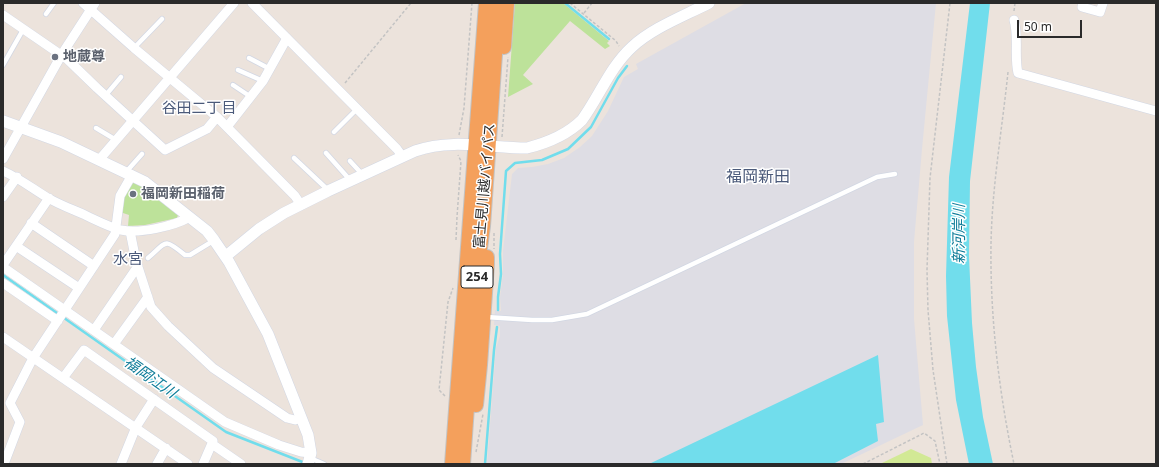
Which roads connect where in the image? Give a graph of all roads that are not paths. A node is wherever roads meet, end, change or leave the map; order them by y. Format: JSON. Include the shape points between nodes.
{"nodes":[{"id":1,"x":54,"y":3,"type":"edge"},
{"id":2,"x":83,"y":3,"type":"edge"},
{"id":3,"x":234,"y":3,"type":"edge"},
{"id":4,"x":252,"y":3,"type":"edge"},
{"id":5,"x":477,"y":3,"type":"edge"},
{"id":6,"x":486,"y":3,"type":"edge"},
{"id":7,"x":497,"y":3,"type":"edge"},
{"id":8,"x":507,"y":3,"type":"edge"},
{"id":9,"x":709,"y":3,"type":"edge"},
{"id":10,"x":1083,"y":3,"type":"edge"},
{"id":11,"x":1103,"y":3,"type":"edge"},
{"id":12,"x":93,"y":6,"type":"edge"},
{"id":13,"x":46,"y":14,"type":"dead end"},
{"id":14,"x":3,"y":15,"type":"edge"},
{"id":15,"x":162,"y":19,"type":"dead end"},
{"id":16,"x":1014,"y":20,"type":"dead end"},
{"id":17,"x":24,"y":28,"type":"junction"},
{"id":18,"x":287,"y":38,"type":"junction"},
{"id":19,"x":134,"y":48,"type":"junction"},
{"id":20,"x":62,"y":54,"type":"junction"},
{"id":21,"x":249,"y":58,"type":"dead end"},
{"id":22,"x":3,"y":65,"type":"edge"},
{"id":23,"x":271,"y":69,"type":"junction"},
{"id":24,"x":238,"y":70,"type":"dead end"},
{"id":25,"x":122,"y":77,"type":"dead end"},
{"id":26,"x":170,"y":78,"type":"junction"},
{"id":27,"x":264,"y":81,"type":"junction"},
{"id":28,"x":233,"y":85,"type":"dead end"},
{"id":29,"x":492,"y":90,"type":"junction"},
{"id":30,"x":105,"y":96,"type":"junction"},
{"id":31,"x":252,"y":97,"type":"junction"},
{"id":32,"x":357,"y":109,"type":"junction"},
{"id":33,"x":1156,"y":111,"type":"edge"},
{"id":34,"x":217,"y":117,"type":"junction"},
{"id":35,"x":3,"y":121,"type":"edge"},
{"id":36,"x":133,"y":121,"type":"junction"},
{"id":37,"x":228,"y":127,"type":"junction"},
{"id":38,"x":21,"y":128,"type":"junction"},
{"id":39,"x":96,"y":128,"type":"dead end"},
{"id":40,"x":334,"y":132,"type":"dead end"},
{"id":41,"x":116,"y":140,"type":"junction"},
{"id":42,"x":478,"y":145,"type":"junction"},
{"id":43,"x":326,"y":153,"type":"dead end"},
{"id":44,"x":142,"y":154,"type":"dead end"},
{"id":45,"x":402,"y":156,"type":"junction"},
{"id":46,"x":294,"y":158,"type":"dead end"},
{"id":47,"x":3,"y":159,"type":"edge"},
{"id":48,"x":99,"y":160,"type":"junction"},
{"id":49,"x":350,"y":160,"type":"dead end"},
{"id":50,"x":3,"y":171,"type":"edge"},
{"id":51,"x":129,"y":174,"type":"junction"},
{"id":52,"x":895,"y":174,"type":"dead end"},
{"id":53,"x":362,"y":175,"type":"junction"},
{"id":54,"x":17,"y":177,"type":"junction"},
{"id":55,"x":350,"y":180,"type":"junction"},
{"id":56,"x":328,"y":191,"type":"junction"},
{"id":57,"x":3,"y":197,"type":"edge"},
{"id":58,"x":49,"y":198,"type":"junction"},
{"id":59,"x":301,"y":205,"type":"junction"},
{"id":60,"x":190,"y":217,"type":"junction"},
{"id":61,"x":31,"y":223,"type":"junction"},
{"id":62,"x":483,"y":226,"type":"junction"},
{"id":63,"x":116,"y":228,"type":"junction"},
{"id":64,"x":130,"y":231,"type":"junction"},
{"id":65,"x":214,"y":240,"type":"junction"},
{"id":66,"x":16,"y":246,"type":"junction"},
{"id":67,"x":226,"y":256,"type":"junction"},
{"id":68,"x":148,"y":258,"type":"dead end"},
{"id":69,"x":3,"y":266,"type":"edge"},
{"id":70,"x":94,"y":266,"type":"junction"},
{"id":71,"x":138,"y":266,"type":"junction"},
{"id":72,"x":3,"y":283,"type":"edge"},
{"id":73,"x":79,"y":288,"type":"junction"},
{"id":74,"x":148,"y":296,"type":"junction"},
{"id":75,"x":61,"y":316,"type":"junction"},
{"id":76,"x":484,"y":317,"type":"junction"},
{"id":77,"x":94,"y":330,"type":"junction"},
{"id":78,"x":3,"y":337,"type":"edge"},
{"id":79,"x":114,"y":344,"type":"junction"},
{"id":80,"x":33,"y":358,"type":"junction"},
{"id":81,"x":63,"y":378,"type":"junction"},
{"id":82,"x":154,"y":399,"type":"junction"},
{"id":83,"x":301,"y":418,"type":"junction"},
{"id":84,"x":136,"y":427,"type":"junction"},
{"id":85,"x":212,"y":444,"type":"junction"},
{"id":86,"x":464,"y":445,"type":"junction"},
{"id":87,"x":166,"y":448,"type":"junction"},
{"id":88,"x":310,"y":459,"type":"edge"},
{"id":89,"x":4,"y":464,"type":"edge"},
{"id":90,"x":121,"y":464,"type":"edge"},
{"id":91,"x":157,"y":464,"type":"edge"},
{"id":92,"x":188,"y":464,"type":"edge"},
{"id":93,"x":202,"y":464,"type":"edge"},
{"id":94,"x":241,"y":464,"type":"edge"},
{"id":95,"x":324,"y":464,"type":"edge"},
{"id":96,"x":452,"y":464,"type":"edge"},
{"id":97,"x":463,"y":464,"type":"edge"}],
"edges":[{"from":1,"to":13,"type":"lane"},
{"from":2,"to":12,"type":"street"},
{"from":3,"to":26,"type":"street"},
{"from":4,"to":18,"type":"street"},
{"from":5,"to":42,"type":"highway","number":"254","via":[[468,127]]},
{"from":6,"to":42,"type":"highway","name":"富士見川越バイパス","number":"254"},
{"from":7,"to":29,"type":"highway","name":"富士見川越バイパス","number":"254"},
{"from":8,"to":29,"type":"highway","number":"254","via":[[503,70]]},
{"from":9,"to":42,"type":"street","via":[[656,30],[632,47],[620,60],[582,120],[567,132],[548,142],[527,148]]},
{"from":10,"to":11,"type":"street","via":[[1082,7],[1100,12]]},
{"from":12,"to":19,"type":"street"},
{"from":12,"to":20,"type":"street"},
{"from":14,"to":17,"type":"street"},
{"from":15,"to":19,"type":"lane"},
{"from":16,"to":33,"type":"street","via":[[1018,73]]},
{"from":17,"to":20,"type":"street"},
{"from":17,"to":22,"type":"lane"},
{"from":18,"to":23,"type":"street"},
{"from":18,"to":32,"type":"street"},
{"from":19,"to":26,"type":"street"},
{"from":20,"to":30,"type":"street"},
{"from":20,"to":38,"type":"street"},
{"from":21,"to":23,"type":"lane"},
{"from":23,"to":27,"type":"street"},
{"from":24,"to":27,"type":"lane"},
{"from":25,"to":30,"type":"lane"},
{"from":26,"to":34,"type":"street"},
{"from":26,"to":36,"type":"street"},
{"from":27,"to":31,"type":"street"},
{"from":28,"to":31,"type":"lane"},
{"from":29,"to":42,"type":"highway","name":"富士見川越バイパス","number":"254"},
{"from":30,"to":36,"type":"street"},
{"from":31,"to":37,"type":"street"},
{"from":32,"to":40,"type":"lane"},
{"from":32,"to":45,"type":"street"},
{"from":34,"to":36,"type":"street","via":[[207,129],[165,150]]},
{"from":34,"to":37,"type":"street"},
{"from":35,"to":38,"type":"street"},
{"from":36,"to":41,"type":"street"},
{"from":37,"to":59,"type":"street"},
{"from":38,"to":47,"type":"street"},
{"from":38,"to":48,"type":"street","via":[[61,142]]},
{"from":39,"to":41,"type":"lane"},
{"from":41,"to":48,"type":"street"},
{"from":42,"to":45,"type":"street","via":[[429,146]]},
{"from":42,"to":62,"type":"highway","name":"富士見川越バイパス","number":"254"},
{"from":42,"to":96,"type":"highway","name":"富士見川越バイパス","number":"254","via":[[464,219],[468,237]]},
{"from":43,"to":55,"type":"lane"},
{"from":44,"to":51,"type":"lane"},
{"from":45,"to":53,"type":"street"},
{"from":46,"to":56,"type":"lane"},
{"from":48,"to":51,"type":"street"},
{"from":49,"to":53,"type":"lane"},
{"from":50,"to":54,"type":"street"},
{"from":51,"to":60,"type":"street","via":[[145,182]]},
{"from":51,"to":63,"type":"street","via":[[120,196]]},
{"from":52,"to":76,"type":"lane","via":[[877,177],[587,314],[552,320]]},
{"from":53,"to":55,"type":"street"},
{"from":54,"to":57,"type":"street"},
{"from":54,"to":58,"type":"street"},
{"from":55,"to":56,"type":"street"},
{"from":56,"to":59,"type":"street"},
{"from":58,"to":61,"type":"street"},
{"from":58,"to":63,"type":"street"},
{"from":59,"to":67,"type":"street","via":[[259,229]]},
{"from":60,"to":64,"type":"street","via":[[164,227]]},
{"from":60,"to":65,"type":"street"},
{"from":61,"to":66,"type":"street"},
{"from":61,"to":70,"type":"street"},
{"from":62,"to":76,"type":"highway","via":[[487,264]]},
{"from":62,"to":86,"type":"highway","name":"富士見川越バイパス","number":"254","via":[[476,278]]},
{"from":63,"to":64,"type":"street"},
{"from":63,"to":70,"type":"street","via":[[115,234]]},
{"from":64,"to":71,"type":"street"},
{"from":65,"to":67,"type":"street"},
{"from":65,"to":68,"type":"lane","via":[[185,255],[166,242]]},
{"from":66,"to":69,"type":"street"},
{"from":66,"to":73,"type":"street"},
{"from":67,"to":83,"type":"street","via":[[268,334]]},
{"from":69,"to":75,"type":"street"},
{"from":70,"to":73,"type":"street"},
{"from":71,"to":74,"type":"street"},
{"from":71,"to":77,"type":"street"},
{"from":72,"to":75,"type":"street"},
{"from":73,"to":75,"type":"street"},
{"from":74,"to":79,"type":"street"},
{"from":74,"to":83,"type":"street","via":[[151,306],[168,326],[213,368],[287,418]]},
{"from":75,"to":77,"type":"street"},
{"from":75,"to":80,"type":"street"},
{"from":76,"to":86,"type":"highway","via":[[476,406]]},
{"from":77,"to":79,"type":"street"},
{"from":78,"to":80,"type":"street"},
{"from":79,"to":88,"type":"street","via":[[226,422],[301,452]]},
{"from":80,"to":81,"type":"street"},
{"from":80,"to":89,"type":"street","via":[[10,403],[20,422]]},
{"from":81,"to":82,"type":"street","via":[[84,350]]},
{"from":81,"to":84,"type":"street"},
{"from":82,"to":84,"type":"street"},
{"from":82,"to":85,"type":"street","via":[[213,441]]},
{"from":83,"to":88,"type":"street","via":[[308,435]]},
{"from":84,"to":87,"type":"street"},
{"from":84,"to":90,"type":"street"},
{"from":85,"to":93,"type":"street"},
{"from":85,"to":94,"type":"street"},
{"from":86,"to":97,"type":"highway","name":"富士見川越バイパス","number":"254"},
{"from":87,"to":91,"type":"street"},
{"from":87,"to":92,"type":"street"},
{"from":88,"to":95,"type":"lane"}]}
